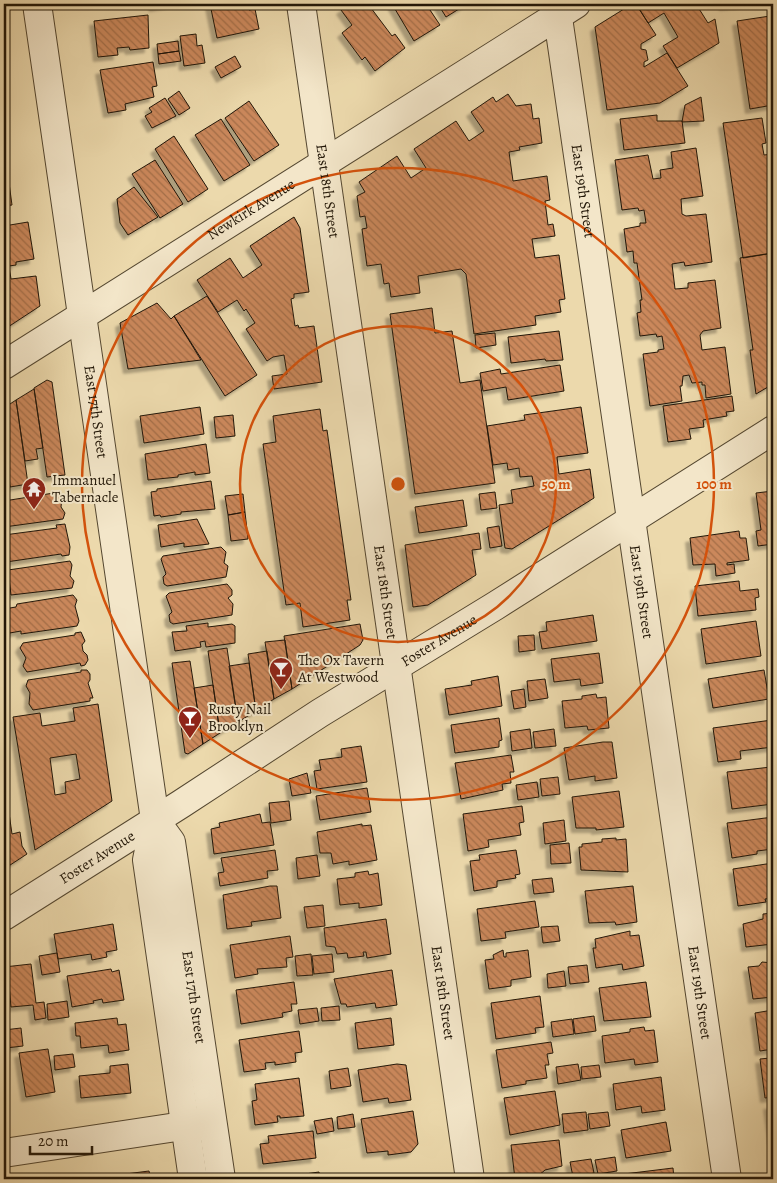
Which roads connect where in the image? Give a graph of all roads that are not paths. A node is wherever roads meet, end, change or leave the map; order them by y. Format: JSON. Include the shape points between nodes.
{"nodes":[{"id":1,"x":37,"y":4,"type":"edge"},
{"id":2,"x":302,"y":4,"type":"edge"},
{"id":3,"x":563,"y":8,"type":"edge"},
{"id":4,"x":324,"y":163,"type":"junction"},
{"id":5,"x":81,"y":316,"type":"junction"},
{"id":6,"x":4,"y":365,"type":"edge"},
{"id":7,"x":773,"y":430,"type":"edge"},
{"id":8,"x":631,"y":520,"type":"junction"},
{"id":9,"x":397,"y":664,"type":"junction"},
{"id":10,"x":155,"y":820,"type":"junction"},
{"id":11,"x":4,"y":916,"type":"edge"},
{"id":12,"x":212,"y":1122,"type":"junction"},
{"id":13,"x":185,"y":1125,"type":"junction"},
{"id":14,"x":4,"y":1153,"type":"edge"},
{"id":15,"x":193,"y":1179,"type":"edge"},
{"id":16,"x":220,"y":1179,"type":"edge"},
{"id":17,"x":470,"y":1179,"type":"edge"},
{"id":18,"x":727,"y":1179,"type":"edge"}],
"edges":[{"from":1,"to":5,"type":"street","name":"East 17th Street"},
{"from":2,"to":4,"type":"street","name":"East 18th Street"},
{"from":3,"to":4,"type":"street","name":"Newkirk Avenue"},
{"from":3,"to":8,"type":"street","name":"East 19th Street"},
{"from":4,"to":5,"type":"street","name":"Newkirk Avenue"},
{"from":4,"to":9,"type":"street","name":"East 18th Street"},
{"from":5,"to":6,"type":"street","name":"Newkirk Avenue"},
{"from":5,"to":10,"type":"street","name":"East 17th Street"},
{"from":7,"to":8,"type":"street","name":"Foster Avenue"},
{"from":8,"to":9,"type":"street","name":"Foster Avenue"},
{"from":8,"to":18,"type":"street","name":"East 19th Street"},
{"from":9,"to":10,"type":"street","name":"Foster Avenue"},
{"from":9,"to":17,"type":"street","name":"East 18th Street"},
{"from":10,"to":11,"type":"street","name":"Foster Avenue"},
{"from":10,"to":12,"type":"street","name":"East 17th Street","via":[[171,842]]},
{"from":10,"to":13,"type":"street","name":"East 17th Street","via":[[147,860]]},
{"from":12,"to":13,"type":"street"},
{"from":12,"to":16,"type":"street","name":"East 17th Street"},
{"from":13,"to":14,"type":"street"},
{"from":13,"to":15,"type":"street","name":"East 17th Street"}]}
